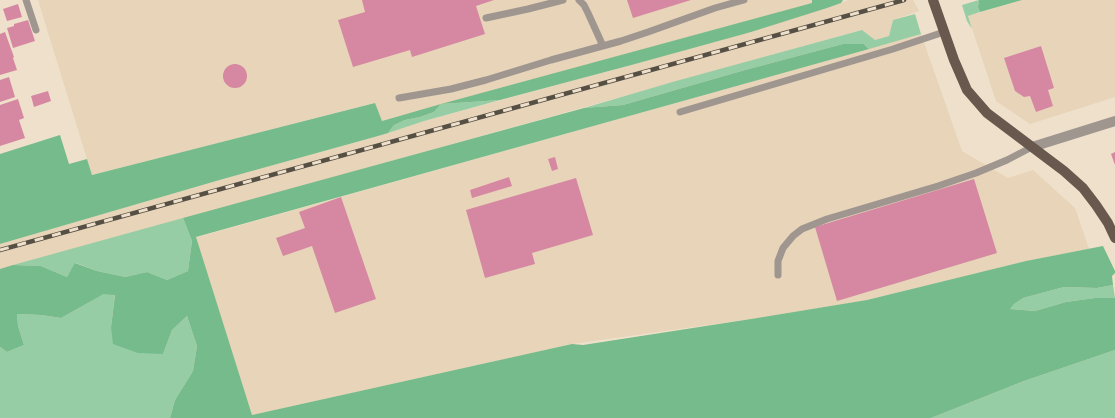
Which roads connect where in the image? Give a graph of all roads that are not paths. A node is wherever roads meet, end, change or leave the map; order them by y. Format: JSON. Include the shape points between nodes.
{"nodes":[{"id":1,"x":26,"y":0,"type":"edge"},
{"id":2,"x":563,"y":0,"type":"edge"},
{"id":3,"x":579,"y":0,"type":"edge"},
{"id":4,"x":744,"y":0,"type":"edge"},
{"id":5,"x":933,"y":0,"type":"edge"},
{"id":6,"x":486,"y":18,"type":"dead end"},
{"id":7,"x":36,"y":30,"type":"dead end"},
{"id":8,"x":944,"y":32,"type":"junction"},
{"id":9,"x":603,"y":46,"type":"junction"},
{"id":10,"x":399,"y":98,"type":"dead end"},
{"id":11,"x":680,"y":112,"type":"dead end"},
{"id":12,"x":1115,"y":121,"type":"edge"},
{"id":13,"x":1032,"y":146,"type":"junction"},
{"id":14,"x":1115,"y":238,"type":"edge"},
{"id":15,"x":778,"y":275,"type":"dead end"}],
"edges":[{"from":1,"to":7,"type":"lane"},
{"from":2,"to":6,"type":"lane"},
{"from":3,"to":9,"type":"lane","via":[[584,5]]},
{"from":4,"to":9,"type":"lane"},
{"from":5,"to":8,"type":"main road"},
{"from":8,"to":11,"type":"lane"},
{"from":8,"to":13,"type":"main road","via":[[967,90],[987,113]]},
{"from":9,"to":10,"type":"lane","via":[[465,86]]},
{"from":12,"to":13,"type":"street"},
{"from":13,"to":14,"type":"main road","via":[[1083,188],[1108,223]]},
{"from":13,"to":15,"type":"lane","via":[[976,173],[802,229],[783,248],[778,261]]}]}
